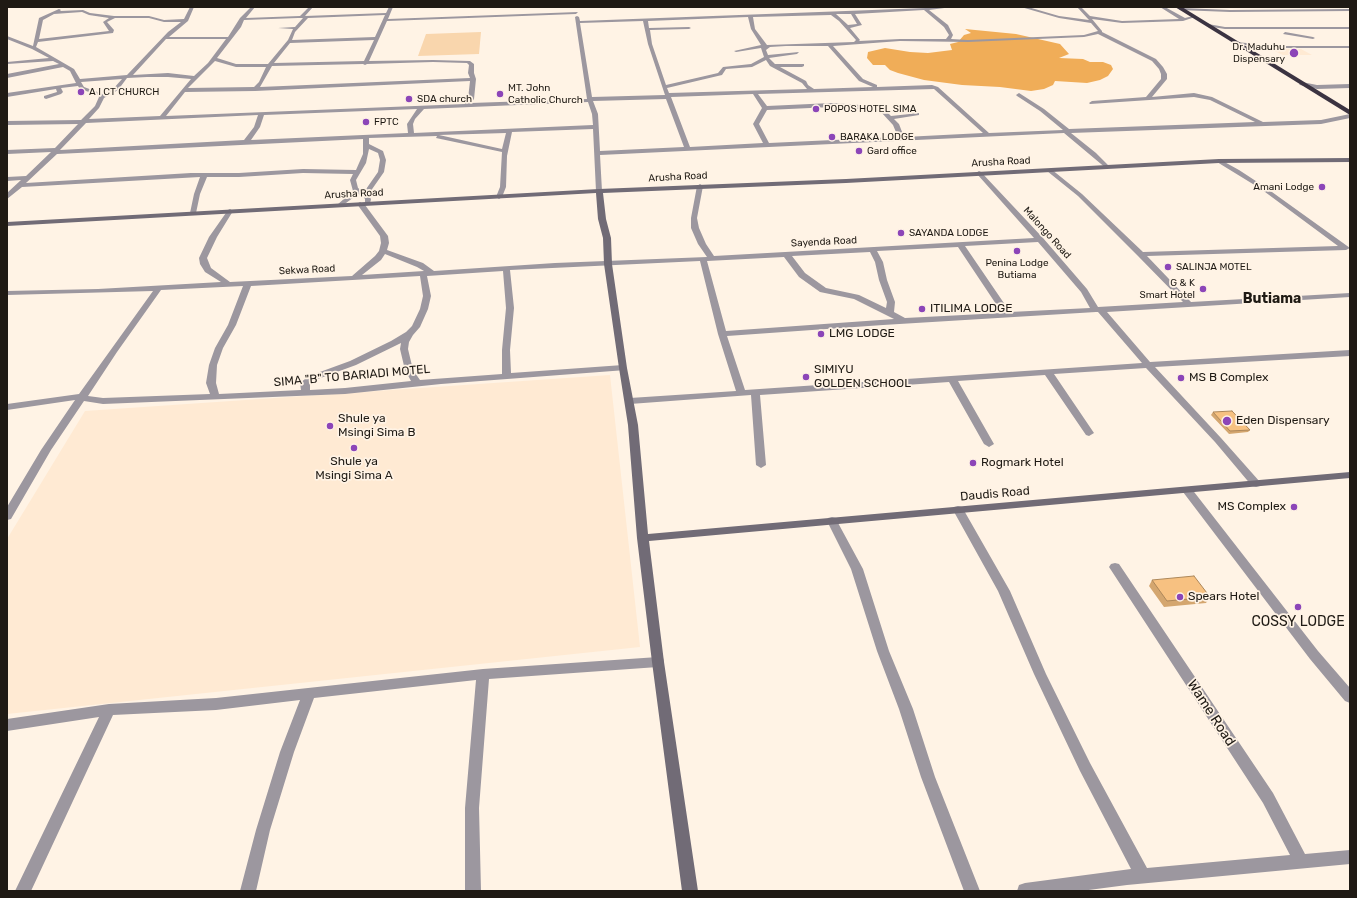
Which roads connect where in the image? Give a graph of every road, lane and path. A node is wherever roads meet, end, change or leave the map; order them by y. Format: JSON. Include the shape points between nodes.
{"nodes":[{"id":1,"x":63,"y":7,"type":"edge"},
{"id":2,"x":192,"y":7,"type":"edge"},
{"id":3,"x":253,"y":7,"type":"edge"},
{"id":4,"x":311,"y":7,"type":"edge"},
{"id":5,"x":391,"y":7,"type":"edge"},
{"id":6,"x":950,"y":7,"type":"edge"},
{"id":7,"x":1023,"y":7,"type":"edge"},
{"id":8,"x":1079,"y":7,"type":"edge"},
{"id":9,"x":1162,"y":7,"type":"edge"},
{"id":10,"x":924,"y":8,"type":"junction"},
{"id":11,"x":1180,"y":8,"type":"edge"},
{"id":12,"x":525,"y":9,"type":"dead end"},
{"id":13,"x":877,"y":9,"type":"edge"},
{"id":14,"x":516,"y":10,"type":"dead end"},
{"id":15,"x":575,"y":10,"type":"edge"},
{"id":16,"x":789,"y":10,"type":"dead end"},
{"id":17,"x":1350,"y":10,"type":"edge"},
{"id":18,"x":700,"y":12,"type":"dead end"},
{"id":19,"x":852,"y":12,"type":"junction"},
{"id":20,"x":860,"y":12,"type":"junction"},
{"id":21,"x":870,"y":12,"type":"junction"},
{"id":22,"x":53,"y":13,"type":"junction"},
{"id":23,"x":831,"y":13,"type":"junction"},
{"id":24,"x":388,"y":14,"type":"junction"},
{"id":25,"x":548,"y":14,"type":"junction"},
{"id":26,"x":792,"y":14,"type":"junction"},
{"id":27,"x":518,"y":15,"type":"junction"},
{"id":28,"x":750,"y":15,"type":"junction"},
{"id":29,"x":766,"y":15,"type":"junction"},
{"id":30,"x":114,"y":17,"type":"junction"},
{"id":31,"x":704,"y":17,"type":"junction"},
{"id":32,"x":864,"y":17,"type":"dead end"},
{"id":33,"x":1089,"y":17,"type":"junction"},
{"id":34,"x":1193,"y":17,"type":"junction"},
{"id":35,"x":303,"y":18,"type":"junction"},
{"id":36,"x":875,"y":18,"type":"dead end"},
{"id":37,"x":242,"y":19,"type":"junction"},
{"id":38,"x":645,"y":19,"type":"junction"},
{"id":39,"x":186,"y":20,"type":"junction"},
{"id":40,"x":386,"y":20,"type":"junction"},
{"id":41,"x":1183,"y":20,"type":"junction"},
{"id":42,"x":578,"y":22,"type":"junction"},
{"id":43,"x":1091,"y":22,"type":"junction"},
{"id":44,"x":753,"y":24,"type":"junction"},
{"id":45,"x":1208,"y":25,"type":"junction"},
{"id":46,"x":847,"y":27,"type":"junction"},
{"id":47,"x":280,"y":28,"type":"dead end"},
{"id":48,"x":296,"y":28,"type":"junction"},
{"id":49,"x":689,"y":28,"type":"dead end"},
{"id":50,"x":1264,"y":28,"type":"junction"},
{"id":51,"x":1298,"y":28,"type":"junction"},
{"id":52,"x":1350,"y":28,"type":"edge"},
{"id":53,"x":648,"y":29,"type":"junction"},
{"id":54,"x":1099,"y":34,"type":"junction"},
{"id":55,"x":7,"y":37,"type":"edge"},
{"id":56,"x":165,"y":38,"type":"junction"},
{"id":57,"x":228,"y":38,"type":"junction"},
{"id":58,"x":378,"y":38,"type":"junction"},
{"id":59,"x":1313,"y":38,"type":"junction"},
{"id":60,"x":948,"y":40,"type":"junction"},
{"id":61,"x":36,"y":41,"type":"junction"},
{"id":62,"x":21,"y":42,"type":"junction"},
{"id":63,"x":288,"y":42,"type":"junction"},
{"id":64,"x":856,"y":43,"type":"junction"},
{"id":65,"x":1235,"y":43,"type":"junction"},
{"id":66,"x":7,"y":44,"type":"edge"},
{"id":67,"x":829,"y":45,"type":"junction"},
{"id":68,"x":765,"y":46,"type":"junction"},
{"id":69,"x":1332,"y":47,"type":"junction"},
{"id":70,"x":1342,"y":47,"type":"junction"},
{"id":71,"x":1350,"y":47,"type":"edge"},
{"id":72,"x":34,"y":48,"type":"junction"},
{"id":73,"x":736,"y":51,"type":"dead end"},
{"id":74,"x":1350,"y":52,"type":"edge"},
{"id":75,"x":797,"y":53,"type":"dead end"},
{"id":76,"x":54,"y":58,"type":"junction"},
{"id":77,"x":766,"y":58,"type":"junction"},
{"id":78,"x":214,"y":59,"type":"junction"},
{"id":79,"x":7,"y":63,"type":"edge"},
{"id":80,"x":365,"y":64,"type":"junction"},
{"id":81,"x":64,"y":65,"type":"junction"},
{"id":82,"x":802,"y":65,"type":"dead end"},
{"id":83,"x":270,"y":66,"type":"junction"},
{"id":84,"x":774,"y":66,"type":"junction"},
{"id":85,"x":76,"y":75,"type":"junction"},
{"id":86,"x":7,"y":76,"type":"edge"},
{"id":87,"x":126,"y":77,"type":"junction"},
{"id":88,"x":194,"y":78,"type":"junction"},
{"id":89,"x":473,"y":79,"type":"junction"},
{"id":90,"x":106,"y":80,"type":"junction"},
{"id":91,"x":79,"y":82,"type":"junction"},
{"id":92,"x":1302,"y":84,"type":"junction"},
{"id":93,"x":1350,"y":86,"type":"edge"},
{"id":94,"x":58,"y":87,"type":"junction"},
{"id":95,"x":664,"y":87,"type":"junction"},
{"id":96,"x":881,"y":88,"type":"junction"},
{"id":97,"x":255,"y":89,"type":"junction"},
{"id":98,"x":184,"y":90,"type":"junction"},
{"id":99,"x":813,"y":91,"type":"junction"},
{"id":100,"x":755,"y":93,"type":"junction"},
{"id":101,"x":7,"y":95,"type":"edge"},
{"id":102,"x":1020,"y":95,"type":"dead end"},
{"id":103,"x":668,"y":96,"type":"junction"},
{"id":104,"x":46,"y":97,"type":"dead end"},
{"id":105,"x":102,"y":97,"type":"junction"},
{"id":106,"x":1148,"y":98,"type":"junction"},
{"id":107,"x":591,"y":100,"type":"junction"},
{"id":108,"x":1092,"y":103,"type":"dead end"},
{"id":109,"x":467,"y":104,"type":"junction"},
{"id":110,"x":422,"y":107,"type":"junction"},
{"id":111,"x":765,"y":108,"type":"junction"},
{"id":112,"x":262,"y":113,"type":"junction"},
{"id":113,"x":1350,"y":113,"type":"edge"},
{"id":114,"x":917,"y":114,"type":"dead end"},
{"id":115,"x":1350,"y":116,"type":"edge"},
{"id":116,"x":162,"y":117,"type":"junction"},
{"id":117,"x":890,"y":118,"type":"junction"},
{"id":118,"x":84,"y":121,"type":"junction"},
{"id":119,"x":7,"y":123,"type":"edge"},
{"id":120,"x":1264,"y":124,"type":"junction"},
{"id":121,"x":595,"y":127,"type":"junction"},
{"id":122,"x":509,"y":130,"type":"junction"},
{"id":123,"x":1067,"y":132,"type":"junction"},
{"id":124,"x":427,"y":134,"type":"junction"},
{"id":125,"x":412,"y":135,"type":"junction"},
{"id":126,"x":989,"y":136,"type":"junction"},
{"id":127,"x":366,"y":137,"type":"junction"},
{"id":128,"x":902,"y":140,"type":"junction"},
{"id":129,"x":246,"y":142,"type":"junction"},
{"id":130,"x":366,"y":145,"type":"junction"},
{"id":131,"x":767,"y":145,"type":"junction"},
{"id":132,"x":688,"y":149,"type":"junction"},
{"id":133,"x":56,"y":151,"type":"junction"},
{"id":134,"x":505,"y":151,"type":"junction"},
{"id":135,"x":7,"y":152,"type":"edge"},
{"id":136,"x":596,"y":153,"type":"junction"},
{"id":137,"x":1350,"y":160,"type":"edge"},
{"id":138,"x":1219,"y":161,"type":"junction"},
{"id":139,"x":1107,"y":167,"type":"junction"},
{"id":140,"x":1049,"y":170,"type":"junction"},
{"id":141,"x":357,"y":172,"type":"junction"},
{"id":142,"x":979,"y":173,"type":"junction"},
{"id":143,"x":204,"y":176,"type":"junction"},
{"id":144,"x":27,"y":178,"type":"junction"},
{"id":145,"x":7,"y":179,"type":"edge"},
{"id":146,"x":19,"y":185,"type":"junction"},
{"id":147,"x":700,"y":186,"type":"junction"},
{"id":148,"x":357,"y":191,"type":"junction"},
{"id":149,"x":599,"y":191,"type":"junction"},
{"id":150,"x":365,"y":195,"type":"junction"},
{"id":151,"x":7,"y":197,"type":"edge"},
{"id":152,"x":499,"y":197,"type":"junction"},
{"id":153,"x":363,"y":204,"type":"junction"},
{"id":154,"x":340,"y":205,"type":"junction"},
{"id":155,"x":230,"y":211,"type":"junction"},
{"id":156,"x":193,"y":214,"type":"junction"},
{"id":157,"x":7,"y":224,"type":"edge"},
{"id":158,"x":1040,"y":240,"type":"junction"},
{"id":159,"x":960,"y":245,"type":"junction"},
{"id":160,"x":872,"y":250,"type":"junction"},
{"id":161,"x":1349,"y":250,"type":"edge"},
{"id":162,"x":383,"y":251,"type":"junction"},
{"id":163,"x":1140,"y":254,"type":"junction"},
{"id":164,"x":787,"y":255,"type":"junction"},
{"id":165,"x":707,"y":259,"type":"junction"},
{"id":166,"x":608,"y":264,"type":"junction"},
{"id":167,"x":506,"y":268,"type":"junction"},
{"id":168,"x":427,"y":274,"type":"junction"},
{"id":169,"x":354,"y":278,"type":"junction"},
{"id":170,"x":248,"y":283,"type":"junction"},
{"id":171,"x":228,"y":284,"type":"junction"},
{"id":172,"x":159,"y":288,"type":"junction"},
{"id":173,"x":7,"y":293,"type":"edge"},
{"id":174,"x":1350,"y":295,"type":"edge"},
{"id":175,"x":1190,"y":305,"type":"junction"},
{"id":176,"x":1099,"y":310,"type":"junction"},
{"id":177,"x":890,"y":313,"type":"junction"},
{"id":178,"x":1008,"y":315,"type":"junction"},
{"id":179,"x":904,"y":321,"type":"junction"},
{"id":180,"x":409,"y":334,"type":"junction"},
{"id":181,"x":722,"y":334,"type":"junction"},
{"id":182,"x":1348,"y":355,"type":"edge"},
{"id":183,"x":1148,"y":365,"type":"junction"},
{"id":184,"x":623,"y":368,"type":"junction"},
{"id":185,"x":1048,"y":372,"type":"junction"},
{"id":186,"x":507,"y":376,"type":"junction"},
{"id":187,"x":952,"y":379,"type":"junction"},
{"id":188,"x":417,"y":384,"type":"junction"},
{"id":189,"x":306,"y":393,"type":"junction"},
{"id":190,"x":742,"y":394,"type":"junction"},
{"id":191,"x":755,"y":394,"type":"junction"},
{"id":192,"x":83,"y":397,"type":"junction"},
{"id":193,"x":216,"y":397,"type":"junction"},
{"id":194,"x":630,"y":401,"type":"junction"},
{"id":195,"x":7,"y":407,"type":"edge"},
{"id":196,"x":1089,"y":433,"type":"dead end"},
{"id":197,"x":989,"y":444,"type":"dead end"},
{"id":198,"x":761,"y":465,"type":"dead end"},
{"id":199,"x":1350,"y":475,"type":"edge"},
{"id":200,"x":1256,"y":484,"type":"junction"},
{"id":201,"x":1187,"y":490,"type":"junction"},
{"id":202,"x":958,"y":510,"type":"junction"},
{"id":203,"x":7,"y":516,"type":"edge"},
{"id":204,"x":832,"y":521,"type":"junction"},
{"id":205,"x":643,"y":538,"type":"junction"},
{"id":206,"x":1115,"y":568,"type":"dead end"},
{"id":207,"x":658,"y":662,"type":"junction"},
{"id":208,"x":483,"y":674,"type":"junction"},
{"id":209,"x":309,"y":694,"type":"junction"},
{"id":210,"x":1350,"y":697,"type":"edge"},
{"id":211,"x":109,"y":710,"type":"junction"},
{"id":212,"x":7,"y":725,"type":"edge"},
{"id":213,"x":1350,"y":857,"type":"edge"},
{"id":214,"x":1301,"y":861,"type":"junction"},
{"id":215,"x":1143,"y":876,"type":"junction"},
{"id":216,"x":23,"y":891,"type":"edge"},
{"id":217,"x":248,"y":891,"type":"edge"},
{"id":218,"x":473,"y":891,"type":"edge"},
{"id":219,"x":690,"y":891,"type":"edge"},
{"id":220,"x":972,"y":891,"type":"edge"},
{"id":221,"x":1025,"y":891,"type":"edge"}],
"edges":[{"from":1,"to":22,"type":"street"},
{"from":2,"to":39,"type":"street"},
{"from":3,"to":37,"type":"street"},
{"from":4,"to":35,"type":"street"},
{"from":5,"to":24,"type":"street"},
{"from":6,"to":10,"type":"street"},
{"from":7,"to":43,"type":"street","via":[[1059,17]]},
{"from":8,"to":33,"type":"street"},
{"from":9,"to":41,"type":"street"},
{"from":10,"to":13,"type":"street"},
{"from":10,"to":60,"type":"street","via":[[946,26],[951,35]]},
{"from":11,"to":17,"type":"street","via":[[1230,11]]},
{"from":11,"to":34,"type":"highway"},
{"from":12,"to":25,"type":"street"},
{"from":13,"to":21,"type":"street"},
{"from":14,"to":27,"type":"street"},
{"from":15,"to":25,"type":"street"},
{"from":15,"to":42,"type":"street"},
{"from":16,"to":26,"type":"street"},
{"from":18,"to":31,"type":"street"},
{"from":19,"to":20,"type":"street"},
{"from":19,"to":23,"type":"street"},
{"from":19,"to":46,"type":"street","via":[[860,25]]},
{"from":20,"to":21,"type":"street"},
{"from":20,"to":32,"type":"street"},
{"from":21,"to":36,"type":"street"},
{"from":22,"to":30,"type":"street","via":[[83,11]]},
{"from":22,"to":61,"type":"street","via":[[40,21]]},
{"from":23,"to":26,"type":"street"},
{"from":23,"to":46,"type":"street"},
{"from":24,"to":35,"type":"street"},
{"from":24,"to":40,"type":"street"},
{"from":25,"to":27,"type":"street"},
{"from":26,"to":29,"type":"street"},
{"from":27,"to":40,"type":"street"},
{"from":28,"to":29,"type":"street"},
{"from":28,"to":31,"type":"street"},
{"from":28,"to":44,"type":"street"},
{"from":29,"to":44,"type":"street"},
{"from":30,"to":39,"type":"street"},
{"from":30,"to":61,"type":"street","via":[[105,22],[111,32]]},
{"from":31,"to":38,"type":"street"},
{"from":33,"to":41,"type":"street","via":[[1115,22]]},
{"from":33,"to":43,"type":"street"},
{"from":34,"to":41,"type":"street"},
{"from":34,"to":45,"type":"highway"},
{"from":35,"to":37,"type":"street"},
{"from":35,"to":48,"type":"street"},
{"from":37,"to":57,"type":"street"},
{"from":38,"to":42,"type":"street"},
{"from":38,"to":53,"type":"street"},
{"from":39,"to":56,"type":"street"},
{"from":40,"to":58,"type":"street"},
{"from":42,"to":107,"type":"street"},
{"from":43,"to":54,"type":"street","via":[[1100,31]]},
{"from":44,"to":68,"type":"street","via":[[753,29]]},
{"from":45,"to":50,"type":"street","via":[[1225,28]]},
{"from":45,"to":65,"type":"highway"},
{"from":46,"to":64,"type":"street","via":[[858,40]]},
{"from":47,"to":48,"type":"street"},
{"from":48,"to":63,"type":"street"},
{"from":49,"to":53,"type":"street"},
{"from":50,"to":51,"type":"street"},
{"from":50,"to":59,"type":"street"},
{"from":51,"to":52,"type":"street"},
{"from":51,"to":59,"type":"street"},
{"from":53,"to":95,"type":"street","via":[[650,44]]},
{"from":54,"to":60,"type":"street"},
{"from":54,"to":106,"type":"street","via":[[1154,60],[1161,68],[1164,79]]},
{"from":55,"to":62,"type":"street"},
{"from":56,"to":57,"type":"street"},
{"from":56,"to":87,"type":"street"},
{"from":57,"to":78,"type":"street"},
{"from":58,"to":63,"type":"street"},
{"from":58,"to":80,"type":"street"},
{"from":59,"to":69,"type":"street"},
{"from":60,"to":64,"type":"street"},
{"from":61,"to":72,"type":"street"},
{"from":62,"to":66,"type":"street"},
{"from":62,"to":72,"type":"street"},
{"from":63,"to":83,"type":"street"},
{"from":64,"to":67,"type":"street"},
{"from":65,"to":69,"type":"street","via":[[1281,47]]},
{"from":65,"to":92,"type":"highway"},
{"from":67,"to":68,"type":"street"},
{"from":67,"to":96,"type":"street","via":[[861,80]]},
{"from":68,"to":73,"type":"street"},
{"from":68,"to":77,"type":"street","via":[[763,51]]},
{"from":69,"to":70,"type":"street"},
{"from":70,"to":71,"type":"street"},
{"from":70,"to":74,"type":"street"},
{"from":72,"to":76,"type":"street"},
{"from":75,"to":77,"type":"street"},
{"from":76,"to":79,"type":"street"},
{"from":76,"to":81,"type":"street"},
{"from":77,"to":84,"type":"street"},
{"from":77,"to":95,"type":"street","via":[[752,65],[725,68],[716,76]]},
{"from":78,"to":83,"type":"street","via":[[236,65]]},
{"from":78,"to":88,"type":"street"},
{"from":80,"to":83,"type":"street"},
{"from":80,"to":89,"type":"street","via":[[468,62],[472,64]]},
{"from":81,"to":85,"type":"street"},
{"from":81,"to":86,"type":"street"},
{"from":82,"to":84,"type":"street"},
{"from":83,"to":97,"type":"street"},
{"from":84,"to":99,"type":"street","via":[[804,82]]},
{"from":85,"to":90,"type":"street"},
{"from":85,"to":91,"type":"street"},
{"from":87,"to":88,"type":"street","via":[[168,75]]},
{"from":87,"to":90,"type":"street"},
{"from":87,"to":105,"type":"street","via":[[116,89]]},
{"from":88,"to":98,"type":"street"},
{"from":89,"to":97,"type":"street"},
{"from":89,"to":109,"type":"street","via":[[471,99]]},
{"from":90,"to":91,"type":"street"},
{"from":91,"to":94,"type":"street"},
{"from":91,"to":105,"type":"street","via":[[82,88]]},
{"from":92,"to":93,"type":"street","via":[[1316,87]]},
{"from":92,"to":113,"type":"highway"},
{"from":94,"to":101,"type":"street"},
{"from":94,"to":104,"type":"street","via":[[59,93]]},
{"from":95,"to":103,"type":"street"},
{"from":96,"to":99,"type":"street"},
{"from":96,"to":126,"type":"street","via":[[934,87]]},
{"from":97,"to":98,"type":"street"},
{"from":98,"to":116,"type":"street"},
{"from":99,"to":100,"type":"street"},
{"from":100,"to":103,"type":"street"},
{"from":100,"to":111,"type":"street"},
{"from":102,"to":123,"type":"street"},
{"from":103,"to":107,"type":"street"},
{"from":103,"to":132,"type":"street"},
{"from":105,"to":118,"type":"street"},
{"from":106,"to":108,"type":"street"},
{"from":106,"to":120,"type":"street","via":[[1201,96]]},
{"from":107,"to":109,"type":"street"},
{"from":107,"to":121,"type":"street"},
{"from":109,"to":110,"type":"street"},
{"from":110,"to":112,"type":"street"},
{"from":110,"to":125,"type":"street","via":[[412,119]]},
{"from":111,"to":117,"type":"street","via":[[866,106],[879,109]]},
{"from":111,"to":131,"type":"street","via":[[756,124]]},
{"from":112,"to":116,"type":"street"},
{"from":112,"to":129,"type":"street","via":[[257,128]]},
{"from":114,"to":117,"type":"street"},
{"from":115,"to":120,"type":"street","via":[[1321,122]]},
{"from":116,"to":118,"type":"street"},
{"from":117,"to":128,"type":"street","via":[[896,124]]},
{"from":118,"to":119,"type":"street"},
{"from":118,"to":133,"type":"street"},
{"from":120,"to":123,"type":"street"},
{"from":121,"to":122,"type":"street"},
{"from":121,"to":136,"type":"street"},
{"from":122,"to":124,"type":"street"},
{"from":122,"to":134,"type":"street"},
{"from":123,"to":126,"type":"street"},
{"from":123,"to":139,"type":"street"},
{"from":124,"to":125,"type":"street"},
{"from":124,"to":134,"type":"street"},
{"from":125,"to":127,"type":"street"},
{"from":126,"to":128,"type":"street"},
{"from":127,"to":129,"type":"street"},
{"from":127,"to":130,"type":"street"},
{"from":128,"to":131,"type":"street"},
{"from":129,"to":133,"type":"street"},
{"from":130,"to":141,"type":"street","via":[[363,163]]},
{"from":130,"to":150,"type":"street","via":[[381,152],[383,160],[381,172]]},
{"from":131,"to":132,"type":"street"},
{"from":132,"to":136,"type":"street"},
{"from":133,"to":135,"type":"street"},
{"from":133,"to":144,"type":"street"},
{"from":134,"to":152,"type":"street","via":[[503,187]]},
{"from":136,"to":149,"type":"street"},
{"from":137,"to":138,"type":"main road","name":"Arusha Road"},
{"from":138,"to":139,"type":"main road","name":"Arusha Road"},
{"from":138,"to":161,"type":"street","via":[[1263,188]]},
{"from":139,"to":140,"type":"main road","name":"Arusha Road"},
{"from":140,"to":142,"type":"main road","name":"Arusha Road"},
{"from":140,"to":163,"type":"street","via":[[1080,195]]},
{"from":141,"to":143,"type":"street"},
{"from":141,"to":148,"type":"street","via":[[353,180]]},
{"from":142,"to":147,"type":"main road","name":"Arusha Road"},
{"from":142,"to":158,"type":"street","name":"Malongo Road"},
{"from":143,"to":146,"type":"street"},
{"from":143,"to":156,"type":"street"},
{"from":144,"to":145,"type":"street"},
{"from":144,"to":146,"type":"street"},
{"from":146,"to":151,"type":"street"},
{"from":147,"to":149,"type":"main road","name":"Arusha Road"},
{"from":147,"to":165,"type":"street","via":[[694,218],[695,228]]},
{"from":148,"to":150,"type":"street"},
{"from":148,"to":154,"type":"street"},
{"from":149,"to":152,"type":"main road","name":"Arusha Road"},
{"from":149,"to":166,"type":"main road","via":[[607,238]]},
{"from":150,"to":153,"type":"street","via":[[368,199]]},
{"from":152,"to":153,"type":"main road","name":"Arusha Road"},
{"from":153,"to":154,"type":"main road","name":"Arusha Road"},
{"from":153,"to":162,"type":"street","via":[[384,236]]},
{"from":154,"to":155,"type":"main road","name":"Arusha Road"},
{"from":155,"to":156,"type":"main road","name":"Arusha Road"},
{"from":155,"to":171,"type":"street","via":[[203,258],[208,270]]},
{"from":156,"to":157,"type":"main road","name":"Arusha Road"},
{"from":158,"to":159,"type":"street","name":"Sayenda Road"},
{"from":158,"to":176,"type":"street","name":"Malongo Road"},
{"from":159,"to":160,"type":"street","name":"Sayenda Road"},
{"from":159,"to":178,"type":"street"},
{"from":160,"to":164,"type":"street","name":"Sayenda Road"},
{"from":160,"to":177,"type":"street","via":[[879,262],[882,280],[892,302]]},
{"from":161,"to":163,"type":"street"},
{"from":162,"to":168,"type":"street","via":[[420,265]]},
{"from":162,"to":169,"type":"street"},
{"from":163,"to":175,"type":"street"},
{"from":164,"to":165,"type":"street","name":"Sayenda Road"},
{"from":164,"to":177,"type":"street","via":[[802,275],[823,290],[856,297]]},
{"from":165,"to":166,"type":"street","name":"Sayenda Road"},
{"from":165,"to":181,"type":"street"},
{"from":166,"to":167,"type":"street","name":"Sekwa Road"},
{"from":166,"to":184,"type":"main road"},
{"from":167,"to":168,"type":"street","name":"Sekwa Road"},
{"from":167,"to":186,"type":"street","via":[[510,308],[506,350]]},
{"from":168,"to":169,"type":"street","name":"Sekwa Road"},
{"from":168,"to":180,"type":"street","via":[[424,309],[416,327]]},
{"from":169,"to":170,"type":"street","name":"Sekwa Road"},
{"from":170,"to":171,"type":"street","name":"Sekwa Road"},
{"from":170,"to":193,"type":"street","via":[[213,365],[211,383]]},
{"from":171,"to":172,"type":"street","name":"Sekwa Road"},
{"from":172,"to":173,"type":"street","name":"Sekwa Road"},
{"from":172,"to":192,"type":"street"},
{"from":174,"to":175,"type":"street"},
{"from":175,"to":176,"type":"street"},
{"from":176,"to":178,"type":"street"},
{"from":176,"to":183,"type":"street","name":"Malongo Road"},
{"from":177,"to":179,"type":"street"},
{"from":178,"to":179,"type":"street"},
{"from":179,"to":181,"type":"street"},
{"from":180,"to":188,"type":"street","via":[[405,342],[405,359]]},
{"from":180,"to":189,"type":"street","via":[[353,363],[312,378],[305,383]]},
{"from":181,"to":190,"type":"street"},
{"from":182,"to":183,"type":"street"},
{"from":183,"to":185,"type":"street"},
{"from":183,"to":200,"type":"street","name":"Malongo Road"},
{"from":184,"to":186,"type":"street","name":"SIMA \"B\" TO BARIADI MOTEL"},
{"from":184,"to":194,"type":"main road"},
{"from":185,"to":187,"type":"street"},
{"from":185,"to":196,"type":"street"},
{"from":186,"to":188,"type":"street","name":"SIMA \"B\" TO BARIADI MOTEL"},
{"from":187,"to":191,"type":"street"},
{"from":187,"to":197,"type":"street"},
{"from":188,"to":189,"type":"street","name":"SIMA \"B\" TO BARIADI MOTEL"},
{"from":189,"to":193,"type":"street","name":"SIMA \"B\" TO BARIADI MOTEL"},
{"from":190,"to":191,"type":"street"},
{"from":190,"to":194,"type":"street"},
{"from":191,"to":198,"type":"street"},
{"from":192,"to":193,"type":"street","name":"SIMA \"B\" TO BARIADI MOTEL","via":[[103,400]]},
{"from":192,"to":195,"type":"street","name":"SIMA \"B\" TO BARIADI MOTEL"},
{"from":192,"to":203,"type":"street","via":[[46,450]]},
{"from":194,"to":205,"type":"main road","via":[[639,473]]},
{"from":199,"to":200,"type":"main road","name":"Daudis Road"},
{"from":200,"to":201,"type":"main road","name":"Daudis Road"},
{"from":201,"to":202,"type":"main road","name":"Daudis Road"},
{"from":201,"to":210,"type":"street","via":[[1314,655]]},
{"from":202,"to":204,"type":"main road","name":"Daudis Road"},
{"from":202,"to":215,"type":"street","via":[[1004,591],[1085,767]]},
{"from":204,"to":205,"type":"main road","name":"Daudis Road"},
{"from":204,"to":220,"type":"street","via":[[857,569],[928,777]]},
{"from":205,"to":207,"type":"main road"},
{"from":206,"to":214,"type":"street","name":"Wame Road","via":[[1268,798]]},
{"from":207,"to":208,"type":"street"},
{"from":207,"to":219,"type":"main road"},
{"from":208,"to":209,"type":"street"},
{"from":208,"to":218,"type":"street","via":[[472,808]]},
{"from":209,"to":211,"type":"street","via":[[216,704]]},
{"from":209,"to":217,"type":"street","via":[[287,752],[263,830]]},
{"from":211,"to":212,"type":"street"},
{"from":211,"to":216,"type":"street"},
{"from":213,"to":214,"type":"street"},
{"from":214,"to":215,"type":"street"},
{"from":215,"to":221,"type":"street"}]}
